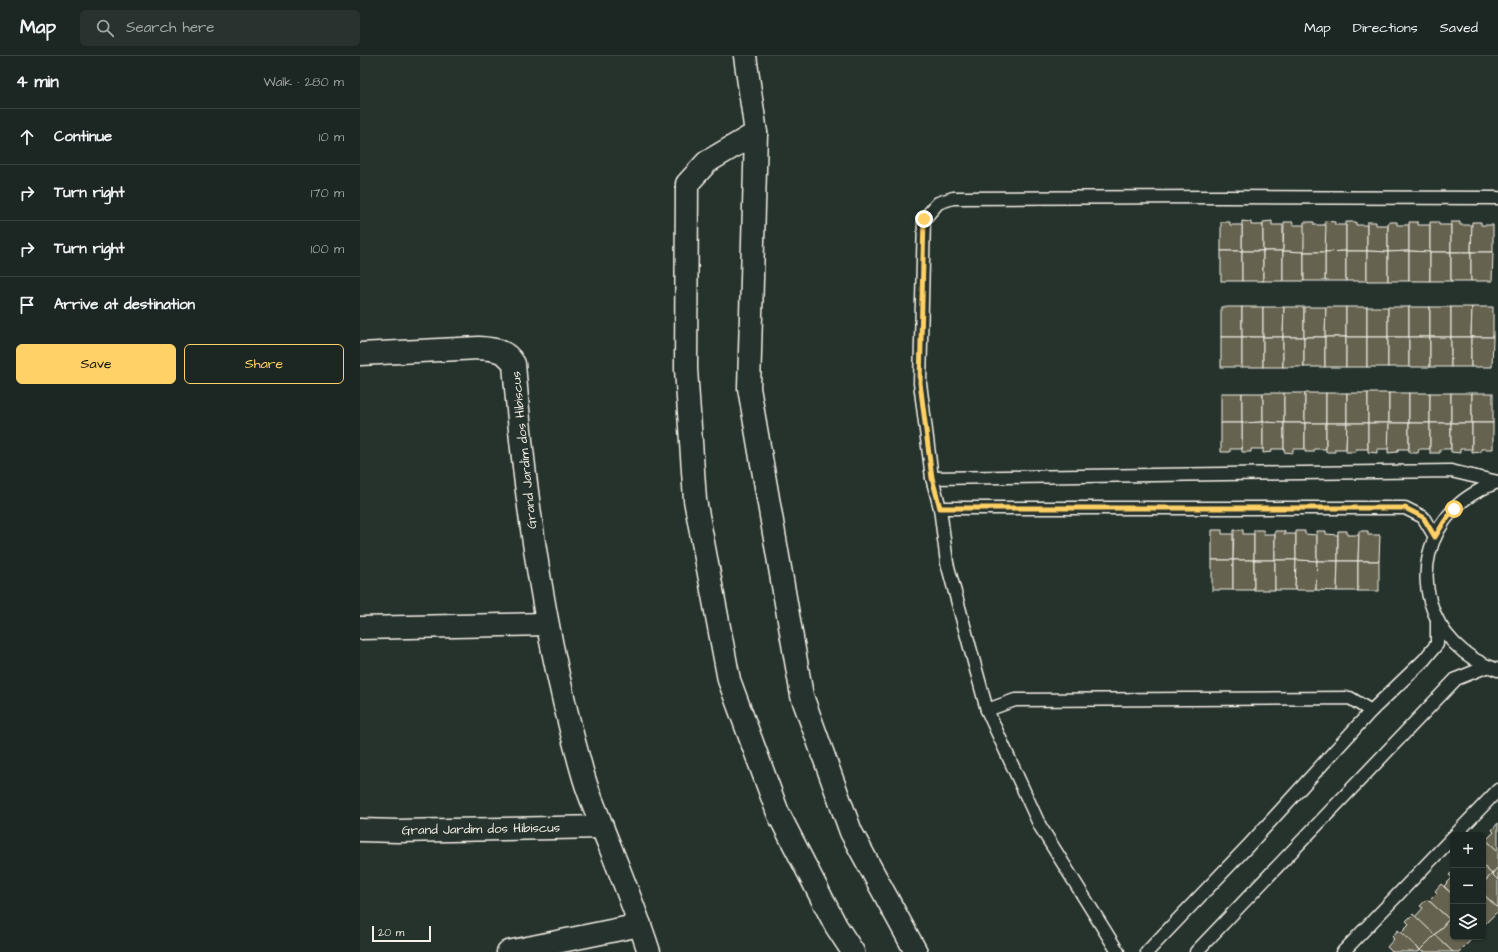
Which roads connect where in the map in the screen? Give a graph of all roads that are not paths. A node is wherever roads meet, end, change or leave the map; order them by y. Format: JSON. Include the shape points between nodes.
{"nodes":[{"id":1,"x":745,"y":56,"type":"edge"},
{"id":2,"x":756,"y":133,"type":"junction"},
{"id":3,"x":1498,"y":198,"type":"edge"},
{"id":4,"x":360,"y":354,"type":"edge"},
{"id":5,"x":932,"y":478,"type":"junction"},
{"id":6,"x":940,"y":508,"type":"junction"},
{"id":7,"x":1435,"y":537,"type":"junction"},
{"id":8,"x":1437,"y":620,"type":"junction"},
{"id":9,"x":547,"y":624,"type":"junction"},
{"id":10,"x":360,"y":628,"type":"edge"},
{"id":11,"x":1486,"y":667,"type":"junction"},
{"id":12,"x":1498,"y":670,"type":"edge"},
{"id":13,"x":987,"y":710,"type":"junction"},
{"id":14,"x":1371,"y":711,"type":"junction"},
{"id":15,"x":1498,"y":790,"type":"edge"},
{"id":16,"x":602,"y":826,"type":"junction"},
{"id":17,"x":360,"y":830,"type":"edge"},
{"id":18,"x":1458,"y":832,"type":"edge"},
{"id":19,"x":1450,"y":840,"type":"edge"},
{"id":20,"x":640,"y":925,"type":"junction"},
{"id":21,"x":508,"y":952,"type":"edge"},
{"id":22,"x":649,"y":952,"type":"edge"},
{"id":23,"x":853,"y":952,"type":"edge"},
{"id":24,"x":916,"y":952,"type":"edge"},
{"id":25,"x":1118,"y":952,"type":"edge"},
{"id":26,"x":1147,"y":952,"type":"edge"},
{"id":27,"x":1196,"y":952,"type":"edge"},
{"id":28,"x":1343,"y":952,"type":"edge"}],
"edges":[{"from":1,"to":2,"type":"street"},
{"from":2,"to":23,"type":"street","via":[[707,162],[687,184],[686,369],[695,500],[729,680],[778,813],[836,926]]},
{"from":2,"to":24,"type":"street","via":[[749,388],[802,696],[851,832]]},
{"from":3,"to":5,"type":"lane","via":[[953,198],[938,203],[924,219],[920,383]]},
{"from":4,"to":9,"type":"street","name":"Grand Jardim dos Hibiscus","via":[[479,348],[498,350],[510,357],[514,364],[521,440]]},
{"from":5,"to":6,"type":"lane"},
{"from":5,"to":7,"type":"lane","via":[[1451,471],[1498,482],[1482,488],[1463,501],[1454,509]]},
{"from":6,"to":7,"type":"lane","via":[[1405,508],[1423,517]]},
{"from":6,"to":13,"type":"lane","via":[[947,563]]},
{"from":7,"to":8,"type":"lane","via":[[1427,570],[1431,604]]},
{"from":8,"to":11,"type":"lane","via":[[1458,648]]},
{"from":8,"to":14,"type":"lane","via":[[1437,644]]},
{"from":9,"to":10,"type":"street"},
{"from":9,"to":16,"type":"street","name":"Grand Jardim dos Hibiscus","via":[[584,780]]},
{"from":11,"to":12,"type":"lane"},
{"from":11,"to":27,"type":"lane","via":[[1456,679]]},
{"from":13,"to":14,"type":"lane","via":[[1015,700],[1350,698]]},
{"from":13,"to":25,"type":"lane","via":[[1040,826]]},
{"from":14,"to":26,"type":"lane"},
{"from":15,"to":18,"type":"lane"},
{"from":16,"to":17,"type":"street","name":"Grand Jardim dos Hibiscus"},
{"from":16,"to":20,"type":"street","name":"Grand Jardim dos Hibiscus"},
{"from":19,"to":28,"type":"lane"},
{"from":20,"to":21,"type":"street"},
{"from":20,"to":22,"type":"street","name":"Grand Jardim dos Hibiscus"}]}
